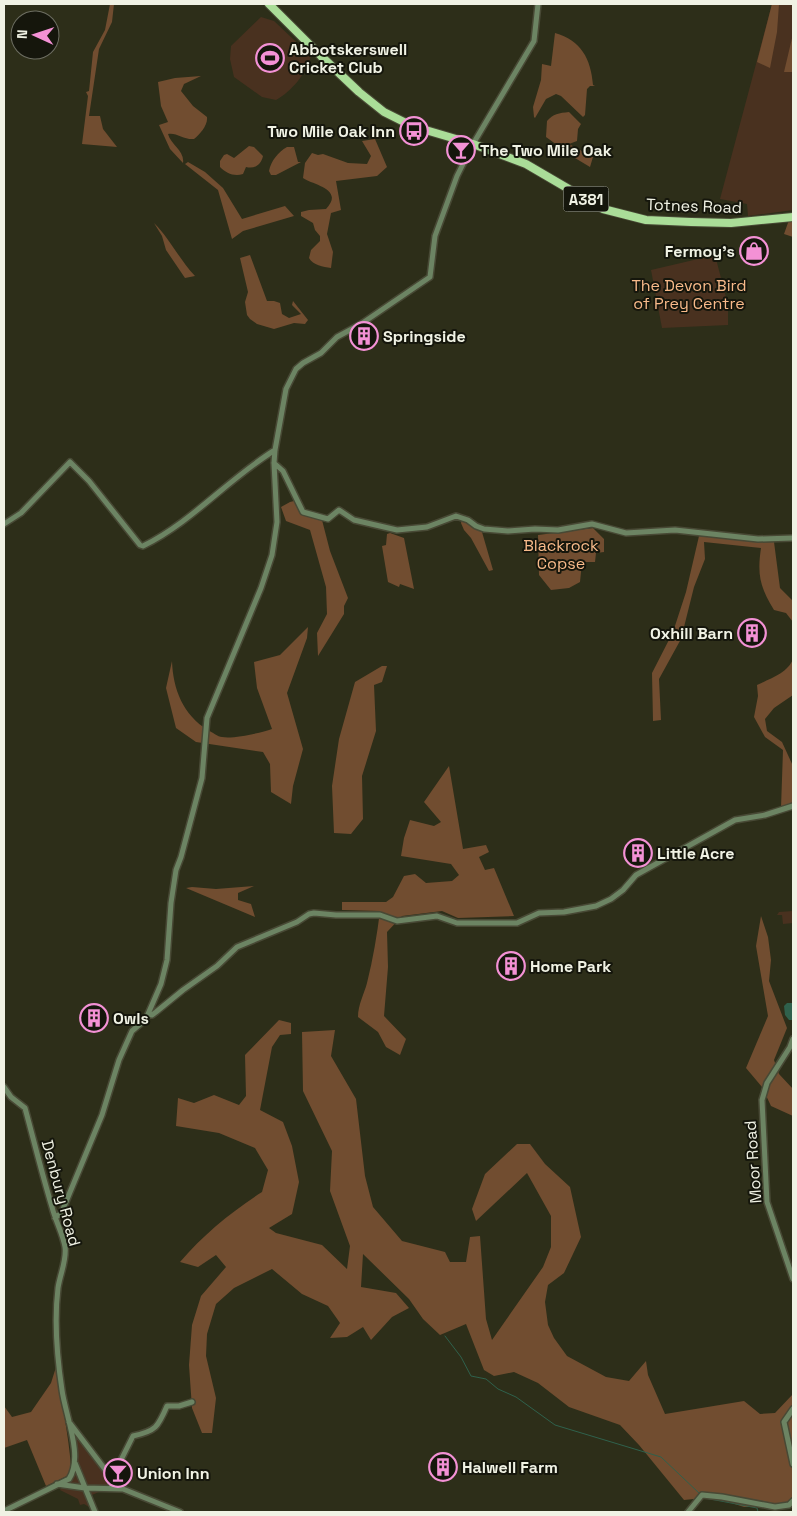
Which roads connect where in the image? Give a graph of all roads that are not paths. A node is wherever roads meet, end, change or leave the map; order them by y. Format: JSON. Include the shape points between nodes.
{"nodes":[{"id":1,"x":269,"y":4,"type":"edge"},
{"id":2,"x":538,"y":4,"type":"edge"},
{"id":3,"x":473,"y":144,"type":"junction"},
{"id":4,"x":793,"y":217,"type":"edge"},
{"id":5,"x":275,"y":450,"type":"junction"},
{"id":6,"x":274,"y":463,"type":"junction"},
{"id":7,"x":4,"y":524,"type":"edge"},
{"id":8,"x":793,"y":538,"type":"edge"},
{"id":9,"x":793,"y":806,"type":"edge"},
{"id":10,"x":148,"y":1014,"type":"junction"},
{"id":11,"x":793,"y":1039,"type":"edge"},
{"id":12,"x":4,"y":1087,"type":"edge"},
{"id":13,"x":55,"y":1218,"type":"junction"},
{"id":14,"x":793,"y":1279,"type":"edge"},
{"id":15,"x":192,"y":1402,"type":"dead end"},
{"id":16,"x":793,"y":1409,"type":"edge"},
{"id":17,"x":69,"y":1422,"type":"junction"},
{"id":18,"x":75,"y":1463,"type":"junction"},
{"id":19,"x":793,"y":1464,"type":"edge"},
{"id":20,"x":107,"y":1472,"type":"junction"},
{"id":21,"x":57,"y":1484,"type":"junction"},
{"id":22,"x":85,"y":1488,"type":"junction"},
{"id":23,"x":113,"y":1488,"type":"junction"},
{"id":24,"x":793,"y":1501,"type":"edge"},
{"id":25,"x":4,"y":1511,"type":"edge"},
{"id":26,"x":96,"y":1512,"type":"edge"},
{"id":27,"x":180,"y":1512,"type":"edge"},
{"id":28,"x":688,"y":1512,"type":"edge"}],
"edges":[{"from":1,"to":3,"type":"main road","name":"Totnes Road","number":"A381","via":[[359,92],[384,112],[420,129]]},
{"from":2,"to":3,"type":"street","via":[[534,41]]},
{"from":3,"to":4,"type":"main road","name":"Totnes Road","number":"A381","via":[[526,164],[603,209],[646,220],[731,223]]},
{"from":3,"to":5,"type":"street","via":[[441,216],[430,277],[337,337],[321,353],[296,369],[284,396]]},
{"from":5,"to":6,"type":"street"},
{"from":5,"to":7,"type":"street","via":[[164,535],[143,546],[70,462],[21,513]]},
{"from":6,"to":8,"type":"street","via":[[283,471],[303,512],[328,519],[339,510],[354,520],[397,530],[427,527],[456,516],[484,529],[508,531],[558,530],[592,524],[626,533],[675,530],[758,539]]},
{"from":6,"to":10,"type":"street","via":[[277,522],[272,555],[206,718],[202,778],[173,885],[167,960]]},
{"from":9,"to":10,"type":"street","via":[[735,820],[636,875],[623,890],[596,906],[539,913],[517,923],[457,923],[437,916],[397,921],[380,916],[309,914],[298,922],[237,947],[156,1012]]},
{"from":10,"to":13,"type":"street","via":[[126,1043],[92,1141],[63,1209]]},
{"from":11,"to":14,"type":"street","name":"Moor Road","via":[[767,1083],[762,1100],[766,1202]]},
{"from":12,"to":13,"type":"street","name":"Denbury Road","via":[[10,1097],[26,1108]]},
{"from":13,"to":17,"type":"street","name":"Denbury Road","via":[[65,1249],[58,1286],[56,1330],[62,1392]]},
{"from":15,"to":20,"type":"street","via":[[167,1406],[160,1422],[150,1432],[133,1436],[118,1466]]},
{"from":16,"to":19,"type":"street","via":[[784,1422]]},
{"from":17,"to":18,"type":"street","name":"Denbury Road"},
{"from":17,"to":20,"type":"street"},
{"from":18,"to":21,"type":"street","via":[[69,1479]]},
{"from":18,"to":22,"type":"street","name":"Denbury Road"},
{"from":20,"to":23,"type":"street"},
{"from":21,"to":22,"type":"street"},
{"from":21,"to":25,"type":"street"},
{"from":22,"to":23,"type":"street"},
{"from":22,"to":26,"type":"street","name":"Denbury Road"},
{"from":23,"to":27,"type":"street"},
{"from":24,"to":28,"type":"street","via":[[789,1505],[775,1507],[702,1495]]}]}
